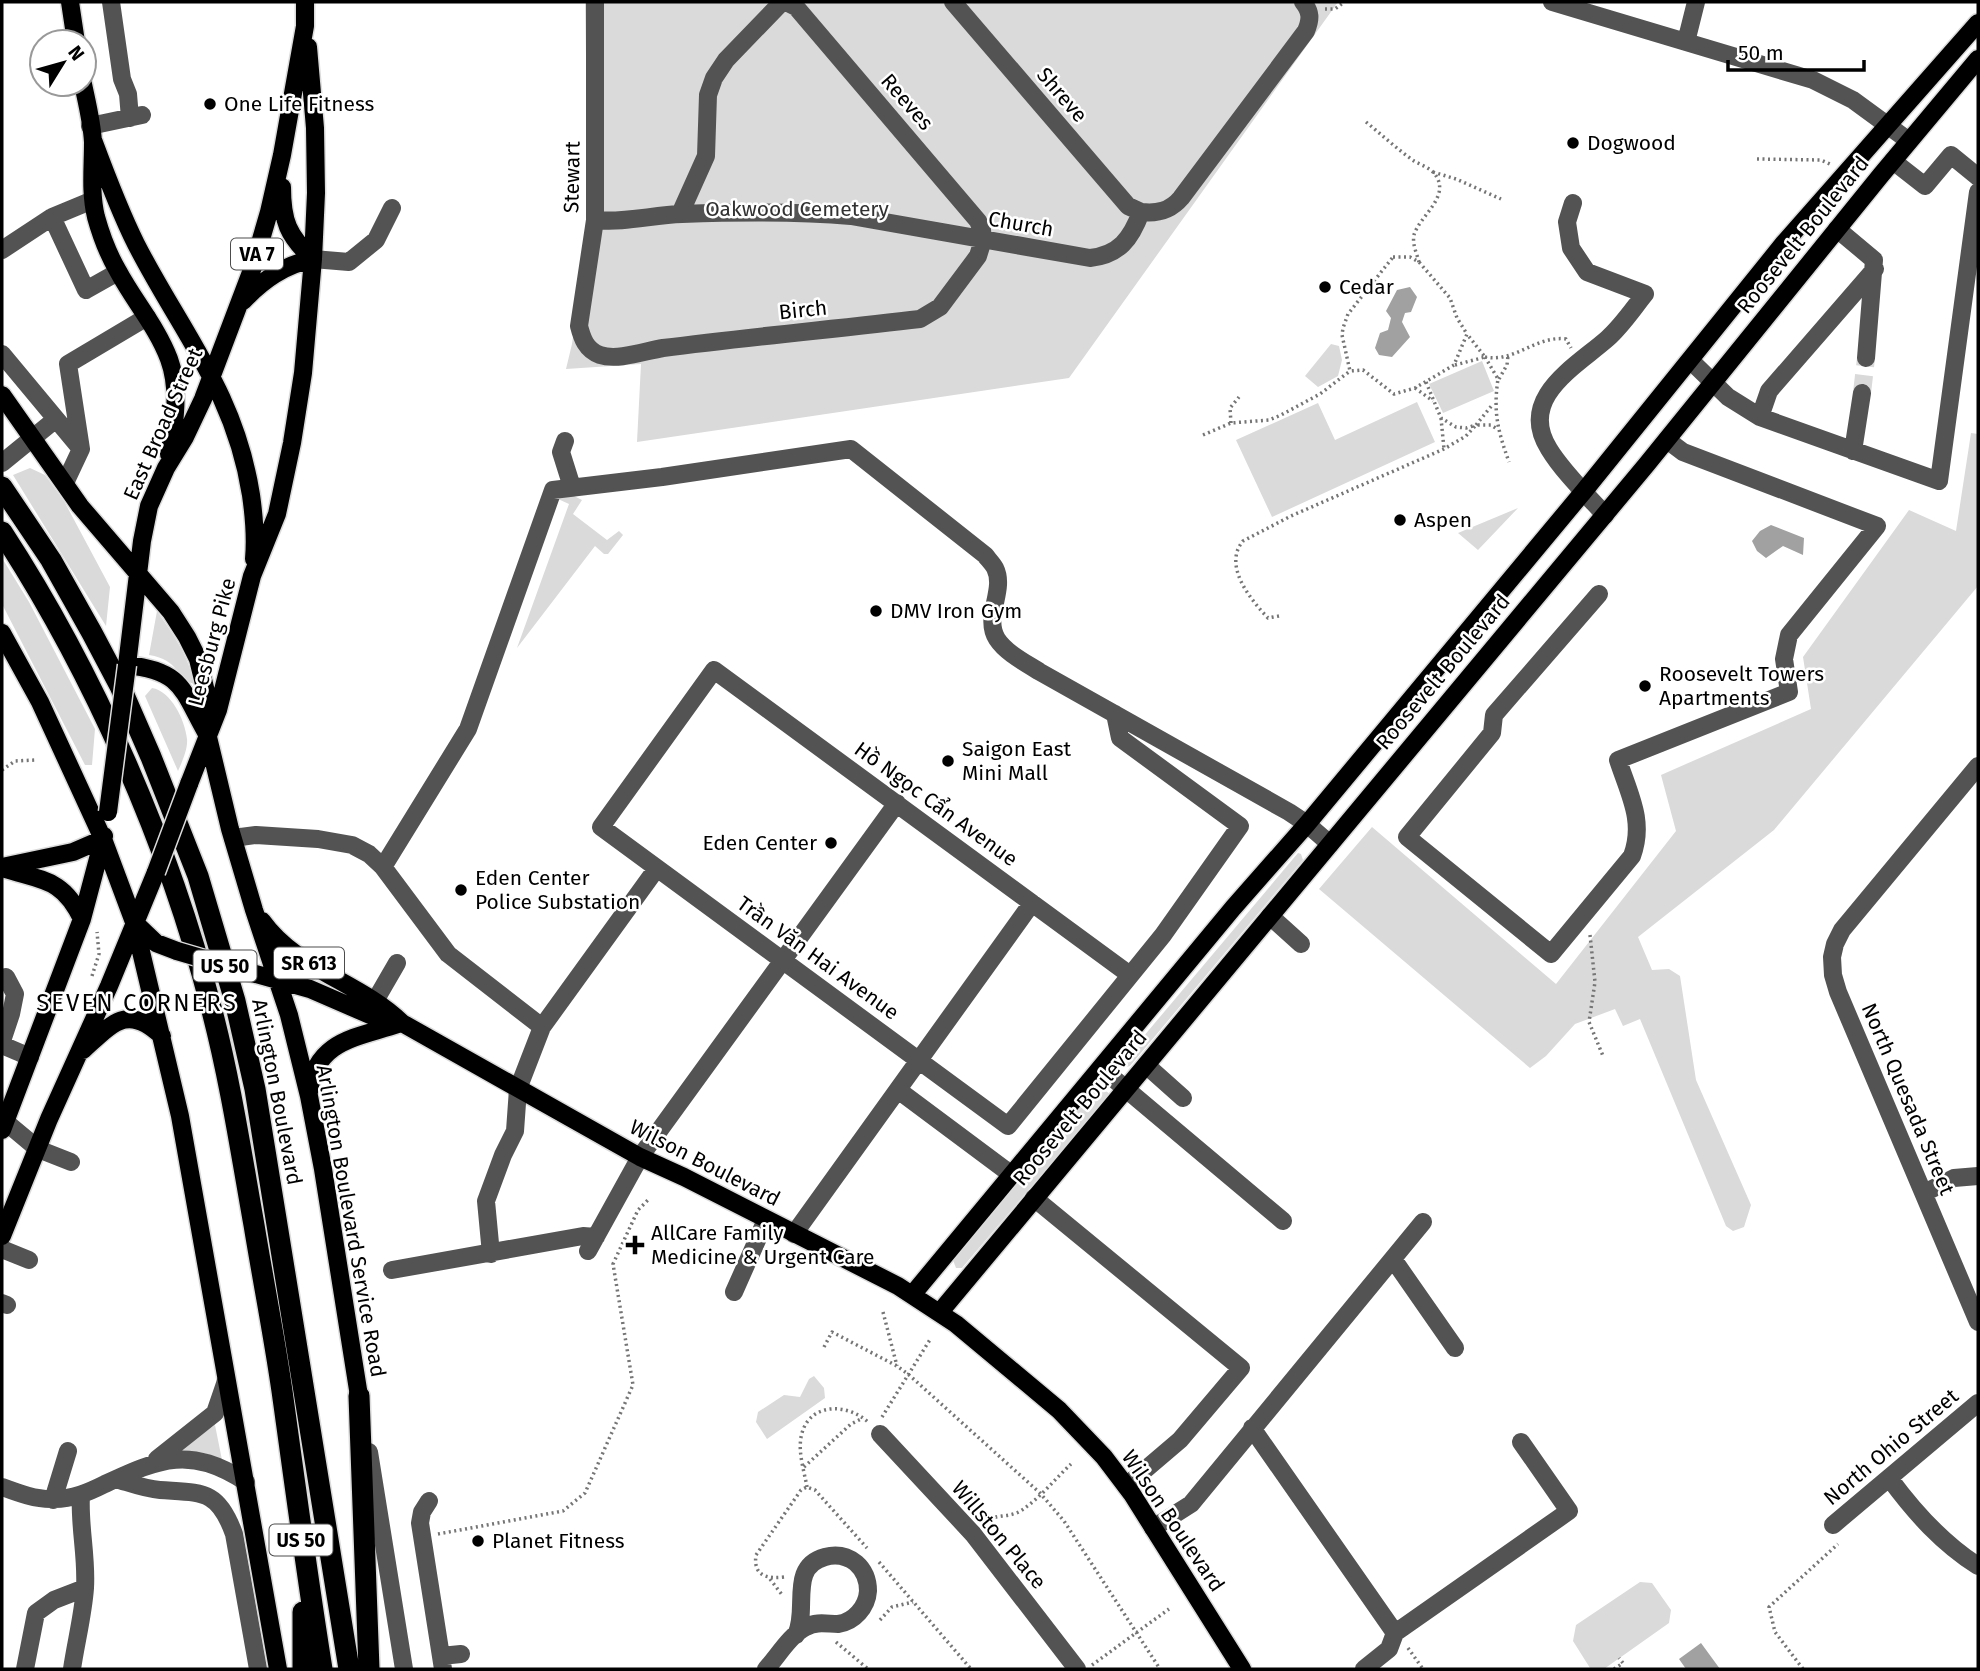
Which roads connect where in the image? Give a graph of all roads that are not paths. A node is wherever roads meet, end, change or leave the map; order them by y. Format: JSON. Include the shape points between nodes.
{"nodes":[{"id":1,"x":70,"y":2,"type":"edge"},
{"id":2,"x":111,"y":2,"type":"edge"},
{"id":3,"x":305,"y":2,"type":"edge"},
{"id":4,"x":595,"y":2,"type":"edge"},
{"id":5,"x":784,"y":2,"type":"edge"},
{"id":6,"x":953,"y":2,"type":"edge"},
{"id":7,"x":1552,"y":2,"type":"edge"},
{"id":8,"x":1696,"y":2,"type":"edge"},
{"id":9,"x":1306,"y":6,"type":"edge"},
{"id":10,"x":1978,"y":23,"type":"edge"},
{"id":11,"x":305,"y":26,"type":"junction"},
{"id":12,"x":74,"y":28,"type":"edge"},
{"id":13,"x":1686,"y":42,"type":"junction"},
{"id":14,"x":1978,"y":59,"type":"edge"},
{"id":15,"x":85,"y":98,"type":"edge"},
{"id":16,"x":1888,"y":124,"type":"junction"},
{"id":17,"x":91,"y":133,"type":"junction"},
{"id":18,"x":1909,"y":141,"type":"junction"},
{"id":19,"x":282,"y":155,"type":"junction"},
{"id":20,"x":1893,"y":161,"type":"junction"},
{"id":21,"x":1978,"y":177,"type":"edge"},
{"id":22,"x":1978,"y":192,"type":"edge"},
{"id":23,"x":93,"y":200,"type":"junction"},
{"id":24,"x":1573,"y":203,"type":"dead end"},
{"id":25,"x":392,"y":208,"type":"dead end"},
{"id":26,"x":1141,"y":212,"type":"junction"},
{"id":27,"x":680,"y":214,"type":"junction"},
{"id":28,"x":52,"y":217,"type":"junction"},
{"id":29,"x":595,"y":220,"type":"junction"},
{"id":30,"x":1837,"y":229,"type":"junction"},
{"id":31,"x":983,"y":240,"type":"junction"},
{"id":32,"x":2,"y":250,"type":"edge"},
{"id":33,"x":313,"y":259,"type":"junction"},
{"id":34,"x":1875,"y":269,"type":"junction"},
{"id":35,"x":118,"y":272,"type":"junction"},
{"id":36,"x":237,"y":307,"type":"junction"},
{"id":37,"x":146,"y":317,"type":"junction"},
{"id":38,"x":589,"y":349,"type":"joint"},
{"id":39,"x":2,"y":354,"type":"edge"},
{"id":40,"x":1866,"y":358,"type":"tunnel mouth"},
{"id":41,"x":1691,"y":361,"type":"junction"},
{"id":42,"x":212,"y":375,"type":"junction"},
{"id":43,"x":1714,"y":383,"type":"junction"},
{"id":44,"x":1861,"y":393,"type":"tunnel mouth"},
{"id":45,"x":2,"y":395,"type":"edge"},
{"id":46,"x":1760,"y":417,"type":"junction"},
{"id":47,"x":56,"y":419,"type":"junction"},
{"id":48,"x":34,"y":439,"type":"junction"},
{"id":49,"x":1667,"y":440,"type":"junction"},
{"id":50,"x":565,"y":442,"type":"dead end"},
{"id":51,"x":81,"y":449,"type":"junction"},
{"id":52,"x":1853,"y":451,"type":"junction"},
{"id":53,"x":4,"y":462,"type":"edge"},
{"id":54,"x":166,"y":468,"type":"junction"},
{"id":55,"x":65,"y":483,"type":"junction"},
{"id":56,"x":2,"y":487,"type":"edge"},
{"id":57,"x":572,"y":487,"type":"junction"},
{"id":58,"x":1584,"y":491,"type":"junction"},
{"id":59,"x":1605,"y":515,"type":"junction"},
{"id":60,"x":2,"y":532,"type":"edge"},
{"id":61,"x":138,"y":575,"type":"junction"},
{"id":62,"x":253,"y":576,"type":"junction"},
{"id":63,"x":1600,"y":594,"type":"dead end"},
{"id":64,"x":2,"y":633,"type":"edge"},
{"id":65,"x":127,"y":665,"type":"junction"},
{"id":66,"x":1115,"y":714,"type":"junction"},
{"id":67,"x":208,"y":737,"type":"junction"},
{"id":68,"x":1978,"y":766,"type":"edge"},
{"id":69,"x":897,"y":803,"type":"junction"},
{"id":70,"x":1307,"y":824,"type":"junction"},
{"id":71,"x":601,"y":827,"type":"joint"},
{"id":72,"x":233,"y":838,"type":"junction"},
{"id":73,"x":103,"y":839,"type":"junction"},
{"id":74,"x":1330,"y":844,"type":"junction"},
{"id":75,"x":2,"y":867,"type":"edge"},
{"id":76,"x":383,"y":867,"type":"junction"},
{"id":77,"x":657,"y":868,"type":"junction"},
{"id":78,"x":1032,"y":903,"type":"junction"},
{"id":79,"x":254,"y":910,"type":"junction"},
{"id":80,"x":1270,"y":916,"type":"junction"},
{"id":81,"x":134,"y":922,"type":"junction"},
{"id":82,"x":90,"y":923,"type":"junction"},
{"id":83,"x":1301,"y":944,"type":"dead end"},
{"id":84,"x":783,"y":960,"type":"junction"},
{"id":85,"x":397,"y":963,"type":"dead end"},
{"id":86,"x":1129,"y":975,"type":"junction"},
{"id":87,"x":6,"y":977,"type":"dead end"},
{"id":88,"x":278,"y":980,"type":"junction"},
{"id":89,"x":375,"y":1001,"type":"junction"},
{"id":90,"x":402,"y":1023,"type":"junction"},
{"id":91,"x":542,"y":1027,"type":"junction"},
{"id":92,"x":162,"y":1036,"type":"junction"},
{"id":93,"x":2,"y":1043,"type":"edge"},
{"id":94,"x":78,"y":1055,"type":"junction"},
{"id":95,"x":30,"y":1057,"type":"junction"},
{"id":96,"x":919,"y":1060,"type":"junction"},
{"id":97,"x":1146,"y":1065,"type":"junction"},
{"id":98,"x":1101,"y":1068,"type":"junction"},
{"id":99,"x":1126,"y":1088,"type":"junction"},
{"id":100,"x":518,"y":1089,"type":"junction"},
{"id":101,"x":898,"y":1090,"type":"junction"},
{"id":102,"x":309,"y":1096,"type":"junction"},
{"id":103,"x":1182,"y":1098,"type":"dead end"},
{"id":104,"x":3,"y":1123,"type":"edge"},
{"id":105,"x":38,"y":1149,"type":"junction"},
{"id":106,"x":640,"y":1157,"type":"junction"},
{"id":107,"x":71,"y":1162,"type":"dead end"},
{"id":108,"x":1013,"y":1175,"type":"junction"},
{"id":109,"x":1978,"y":1176,"type":"edge"},
{"id":110,"x":1924,"y":1192,"type":"junction"},
{"id":111,"x":1034,"y":1198,"type":"junction"},
{"id":112,"x":7,"y":1207,"type":"edge"},
{"id":113,"x":766,"y":1220,"type":"junction"},
{"id":114,"x":1283,"y":1220,"type":"dead end"},
{"id":115,"x":1423,"y":1222,"type":"dead end"},
{"id":116,"x":794,"y":1234,"type":"junction"},
{"id":117,"x":2,"y":1236,"type":"edge"},
{"id":118,"x":2,"y":1249,"type":"edge"},
{"id":119,"x":491,"y":1254,"type":"junction"},
{"id":120,"x":1393,"y":1259,"type":"junction"},
{"id":121,"x":29,"y":1260,"type":"dead end"},
{"id":122,"x":392,"y":1270,"type":"dead end"},
{"id":123,"x":734,"y":1292,"type":"dead end"},
{"id":124,"x":912,"y":1295,"type":"junction"},
{"id":125,"x":940,"y":1312,"type":"junction"},
{"id":126,"x":1978,"y":1322,"type":"edge"},
{"id":127,"x":1455,"y":1348,"type":"dead end"},
{"id":128,"x":226,"y":1381,"type":"junction"},
{"id":129,"x":359,"y":1395,"type":"junction"},
{"id":130,"x":1978,"y":1403,"type":"edge"},
{"id":131,"x":1252,"y":1428,"type":"junction"},
{"id":132,"x":876,"y":1431,"type":"road end"},
{"id":133,"x":1521,"y":1442,"type":"dead end"},
{"id":134,"x":68,"y":1451,"type":"dead end"},
{"id":135,"x":150,"y":1464,"type":"junction"},
{"id":136,"x":116,"y":1479,"type":"junction"},
{"id":137,"x":1890,"y":1479,"type":"junction"},
{"id":138,"x":246,"y":1482,"type":"junction"},
{"id":139,"x":1126,"y":1486,"type":"junction"},
{"id":140,"x":2,"y":1487,"type":"edge"},
{"id":141,"x":81,"y":1495,"type":"junction"},
{"id":142,"x":53,"y":1500,"type":"junction"},
{"id":143,"x":429,"y":1501,"type":"dead end"},
{"id":144,"x":1833,"y":1525,"type":"dead end"},
{"id":145,"x":1153,"y":1528,"type":"junction"},
{"id":146,"x":303,"y":1551,"type":"junction"},
{"id":147,"x":1978,"y":1566,"type":"edge"},
{"id":148,"x":85,"y":1588,"type":"junction"},
{"id":149,"x":1395,"y":1633,"type":"junction"},
{"id":150,"x":796,"y":1635,"type":"junction"},
{"id":151,"x":460,"y":1648,"type":"dead end"},
{"id":152,"x":441,"y":1657,"type":"edge"},
{"id":153,"x":25,"y":1669,"type":"edge"},
{"id":154,"x":72,"y":1669,"type":"edge"},
{"id":155,"x":258,"y":1669,"type":"edge"},
{"id":156,"x":278,"y":1669,"type":"edge"},
{"id":157,"x":303,"y":1669,"type":"edge"},
{"id":158,"x":322,"y":1669,"type":"edge"},
{"id":159,"x":349,"y":1669,"type":"edge"},
{"id":160,"x":369,"y":1669,"type":"edge"},
{"id":161,"x":404,"y":1669,"type":"edge"},
{"id":162,"x":766,"y":1669,"type":"edge"},
{"id":163,"x":1077,"y":1669,"type":"edge"},
{"id":164,"x":1242,"y":1669,"type":"edge"},
{"id":165,"x":1364,"y":1669,"type":"edge"}],
"edges":[{"from":1,"to":12,"type":"main road"},
{"from":2,"to":17,"type":"street","via":[[122,79],[136,117]]},
{"from":3,"to":11,"type":"main road","name":"East Broad Street","number":"VA 7"},
{"from":4,"to":29,"type":"street","name":"Stewart"},
{"from":5,"to":27,"type":"street","via":[[713,78],[707,104],[706,156]]},
{"from":5,"to":31,"type":"street","name":"Reeves","via":[[796,7],[978,221]]},
{"from":6,"to":26,"type":"street","name":"Shreve","via":[[1128,206]]},
{"from":7,"to":13,"type":"street"},
{"from":8,"to":13,"type":"street"},
{"from":9,"to":26,"type":"street","via":[[1310,21],[1306,31],[1181,198],[1165,210]]},
{"from":10,"to":16,"type":"main road","name":"Roosevelt Boulevard"},
{"from":11,"to":19,"type":"main road","name":"East Broad Street","number":"VA 7"},
{"from":11,"to":33,"type":"main road","name":"Leesburg Pike","number":"VA 7","via":[[315,128]]},
{"from":13,"to":16,"type":"street","via":[[1813,80]]},
{"from":14,"to":18,"type":"main road","name":"Roosevelt Boulevard"},
{"from":15,"to":17,"type":"main road"},
{"from":16,"to":18,"type":"street"},
{"from":16,"to":41,"type":"main road","name":"Roosevelt Boulevard","via":[[1784,243]]},
{"from":17,"to":23,"type":"main road"},
{"from":17,"to":42,"type":"main road","via":[[137,245]]},
{"from":18,"to":20,"type":"main road","name":"Roosevelt Boulevard"},
{"from":19,"to":33,"type":"main road","via":[[286,224],[299,247]]},
{"from":19,"to":36,"type":"main road","name":"East Broad Street","number":"VA 7","via":[[270,212]]},
{"from":20,"to":21,"type":"street","via":[[1924,186],[1951,155]]},
{"from":20,"to":30,"type":"main road","name":"Roosevelt Boulevard"},
{"from":22,"to":52,"type":"street","via":[[1939,481]]},
{"from":23,"to":28,"type":"street"},
{"from":23,"to":35,"type":"main road"},
{"from":24,"to":58,"type":"street","via":[[1567,222],[1571,248],[1587,272],[1645,295],[1609,337],[1550,388],[1543,402],[1540,420],[1549,449]]},
{"from":25,"to":33,"type":"street","via":[[376,240],[349,262]]},
{"from":26,"to":31,"type":"street","name":"Church","via":[[1128,240],[1103,257]]},
{"from":27,"to":29,"type":"street","name":"Church"},
{"from":27,"to":31,"type":"street","name":"Church","via":[[851,216]]},
{"from":28,"to":32,"type":"street"},
{"from":28,"to":35,"type":"street","via":[[86,290]]},
{"from":29,"to":38,"type":"street","name":"Stewart","via":[[579,326]]},
{"from":30,"to":34,"type":"street","via":[[1868,253]]},
{"from":30,"to":43,"type":"main road","name":"Roosevelt Boulevard"},
{"from":31,"to":38,"type":"street","name":"Birch","via":[[978,256],[940,307],[920,320],[611,357]]},
{"from":33,"to":36,"type":"main road","via":[[282,269]]},
{"from":33,"to":62,"type":"main road","name":"Leesburg Pike","number":"VA 7","via":[[303,373],[289,455],[277,514]]},
{"from":34,"to":40,"type":"street"},
{"from":34,"to":46,"type":"street","via":[[1769,391]]},
{"from":35,"to":37,"type":"main road"},
{"from":36,"to":42,"type":"main road","name":"East Broad Street","number":"VA 7"},
{"from":37,"to":51,"type":"street","via":[[68,364]]},
{"from":37,"to":54,"type":"main road","via":[[170,360],[174,380],[173,433]]},
{"from":39,"to":47,"type":"street"},
{"from":41,"to":43,"type":"street"},
{"from":41,"to":58,"type":"main road","name":"Roosevelt Boulevard"},
{"from":42,"to":54,"type":"main road","name":"East Broad Street","number":"VA 7"},
{"from":42,"to":62,"type":"main road","via":[[233,421],[247,470],[255,536]]},
{"from":43,"to":46,"type":"street"},
{"from":43,"to":49,"type":"main road","name":"Roosevelt Boulevard"},
{"from":44,"to":52,"type":"street"},
{"from":45,"to":48,"type":"main road","name":"Arlington Boulevard Service Road"},
{"from":46,"to":52,"type":"street"},
{"from":47,"to":48,"type":"street"},
{"from":47,"to":51,"type":"street"},
{"from":48,"to":53,"type":"street"},
{"from":48,"to":55,"type":"main road","name":"Arlington Boulevard Service Road"},
{"from":49,"to":59,"type":"main road","name":"Roosevelt Boulevard"},
{"from":49,"to":63,"type":"street","via":[[1683,452],[1877,527],[1789,635],[1784,659],[1789,692],[1618,760],[1639,838],[1632,856],[1551,954],[1407,837],[1492,733],[1494,715]]},
{"from":50,"to":57,"type":"street","via":[[561,452]]},
{"from":51,"to":55,"type":"street"},
{"from":54,"to":61,"type":"main road","name":"East Broad Street","number":"VA 7","via":[[149,506]]},
{"from":55,"to":61,"type":"main road","name":"Arlington Boulevard Service Road"},
{"from":56,"to":159,"type":"highway","name":"Arlington Boulevard","number":"US 50","via":[[51,560],[120,686],[198,877],[235,1001],[255,1089]]},
{"from":57,"to":66,"type":"street","via":[[851,449],[985,555],[996,569],[998,591],[992,619],[1003,647]]},
{"from":57,"to":76,"type":"street","via":[[553,490],[468,729]]},
{"from":58,"to":59,"type":"street"},
{"from":58,"to":70,"type":"main road","name":"Roosevelt Boulevard"},
{"from":59,"to":74,"type":"main road","name":"Roosevelt Boulevard"},
{"from":60,"to":146,"type":"highway","number":"US 50","via":[[74,656],[135,783],[211,1007],[235,1116],[280,1380]]},
{"from":61,"to":65,"type":"main road","name":"East Broad Street","number":"VA 7"},
{"from":61,"to":67,"type":"main road","name":"Arlington Boulevard Service Road","via":[[171,612],[198,659],[207,696]]},
{"from":62,"to":67,"type":"main road","name":"Leesburg Pike","number":"VA 7"},
{"from":64,"to":73,"type":"main road","via":[[40,702]]},
{"from":65,"to":67,"type":"main road","via":[[169,674]]},
{"from":65,"to":73,"type":"main road","number":"VA 7","bridge":true},
{"from":66,"to":70,"type":"street"},
{"from":66,"to":86,"type":"street","via":[[1120,738],[1240,826]]},
{"from":67,"to":72,"type":"main road","name":"Arlington Boulevard Service Road"},
{"from":67,"to":81,"type":"main road","name":"Leesburg Pike","number":"VA 7","bridge":true},
{"from":68,"to":110,"type":"street","name":"North Quesada Street","via":[[1842,930],[1833,950],[1838,992]]},
{"from":69,"to":71,"type":"street","name":"Hồ Ngọc Cẩn Avenue","via":[[714,670]]},
{"from":69,"to":78,"type":"street","name":"Hồ Ngọc Cẩn Avenue"},
{"from":69,"to":84,"type":"street"},
{"from":70,"to":74,"type":"street"},
{"from":70,"to":98,"type":"main road","name":"Roosevelt Boulevard"},
{"from":71,"to":77,"type":"street","name":"Trần Văn Hai Avenue"},
{"from":72,"to":76,"type":"street","via":[[256,835],[338,842],[362,850]]},
{"from":72,"to":79,"type":"main road","name":"Arlington Boulevard Service Road"},
{"from":73,"to":75,"type":"main road","via":[[73,852]]},
{"from":73,"to":81,"type":"main road"},
{"from":73,"to":82,"type":"main road","number":"VA 7"},
{"from":74,"to":80,"type":"main road","name":"Roosevelt Boulevard"},
{"from":75,"to":82,"type":"main road","via":[[60,887]]},
{"from":76,"to":91,"type":"street","via":[[448,954]]},
{"from":77,"to":84,"type":"street","name":"Trần Văn Hai Avenue"},
{"from":77,"to":91,"type":"street"},
{"from":78,"to":86,"type":"street","name":"Hồ Ngọc Cẩn Avenue"},
{"from":78,"to":96,"type":"street"},
{"from":79,"to":88,"type":"main road","name":"Arlington Boulevard Service Road"},
{"from":79,"to":89,"type":"main road","number":"SR 613","via":[[291,952]]},
{"from":80,"to":83,"type":"street"},
{"from":80,"to":97,"type":"main road","name":"Roosevelt Boulevard"},
{"from":81,"to":88,"type":"main road","name":"Wilson Boulevard","number":"SR 613","bridge":true,"via":[[156,943]]},
{"from":81,"to":92,"type":"main road"},
{"from":81,"to":94,"type":"main road","name":"Leesburg Pike","number":"VA 7"},
{"from":82,"to":95,"type":"main road","number":"VA 7"},
{"from":84,"to":96,"type":"street","name":"Trần Văn Hai Avenue"},
{"from":84,"to":106,"type":"street"},
{"from":85,"to":89,"type":"street"},
{"from":86,"to":96,"type":"street","name":"Trần Văn Hai Avenue","via":[[1008,1126]]},
{"from":87,"to":93,"type":"street","via":[[15,995]]},
{"from":88,"to":90,"type":"main road","name":"Wilson Boulevard","number":"SR 613"},
{"from":88,"to":102,"type":"main road","name":"Arlington Boulevard Service Road"},
{"from":89,"to":90,"type":"main road","number":"SR 613"},
{"from":90,"to":100,"type":"main road","name":"Wilson Boulevard","number":"SR 613"},
{"from":90,"to":102,"type":"main road","via":[[332,1047],[313,1071]]},
{"from":91,"to":100,"type":"street"},
{"from":92,"to":94,"type":"main road","via":[[138,1019],[119,1020]]},
{"from":92,"to":128,"type":"main road"},
{"from":93,"to":95,"type":"street"},
{"from":94,"to":105,"type":"main road","name":"Leesburg Pike","number":"VA 7"},
{"from":95,"to":104,"type":"main road","number":"VA 7"},
{"from":96,"to":101,"type":"street"},
{"from":97,"to":99,"type":"main road","name":"Roosevelt Boulevard"},
{"from":97,"to":103,"type":"street"},
{"from":98,"to":99,"type":"street"},
{"from":98,"to":108,"type":"main road","name":"Roosevelt Boulevard"},
{"from":99,"to":111,"type":"main road","name":"Roosevelt Boulevard"},
{"from":99,"to":114,"type":"street"},
{"from":100,"to":106,"type":"main road","name":"Wilson Boulevard","number":"SR 613"},
{"from":100,"to":119,"type":"street","via":[[515,1131],[486,1201]]},
{"from":101,"to":108,"type":"street"},
{"from":101,"to":116,"type":"street"},
{"from":102,"to":129,"type":"main road","name":"Arlington Boulevard Service Road"},
{"from":104,"to":105,"type":"street"},
{"from":105,"to":107,"type":"street"},
{"from":105,"to":112,"type":"main road","name":"Leesburg Pike","number":"VA 7"},
{"from":106,"to":113,"type":"main road","name":"Wilson Boulevard","number":"SR 613"},
{"from":106,"to":119,"type":"street","via":[[592,1244],[583,1236]]},
{"from":108,"to":124,"type":"main road","name":"Roosevelt Boulevard"},
{"from":109,"to":110,"type":"street","via":[[1954,1178]]},
{"from":110,"to":126,"type":"street","name":"North Quesada Street"},
{"from":111,"to":125,"type":"main road","name":"Roosevelt Boulevard"},
{"from":111,"to":139,"type":"street","via":[[1241,1368],[1180,1440]]},
{"from":112,"to":117,"type":"main road","name":"Leesburg Pike","number":"VA 7"},
{"from":113,"to":116,"type":"main road","name":"Wilson Boulevard","number":"SR 613"},
{"from":113,"to":123,"type":"street"},
{"from":115,"to":120,"type":"street"},
{"from":116,"to":124,"type":"main road","name":"Wilson Boulevard","number":"SR 613"},
{"from":118,"to":121,"type":"street"},
{"from":119,"to":122,"type":"street"},
{"from":120,"to":127,"type":"street"},
{"from":120,"to":131,"type":"street"},
{"from":124,"to":125,"type":"main road","name":"Wilson Boulevard","number":"SR 613"},
{"from":125,"to":139,"type":"main road","name":"Wilson Boulevard","number":"SR 613","via":[[1066,1417]]},
{"from":128,"to":135,"type":"street","via":[[215,1413]]},
{"from":128,"to":138,"type":"main road"},
{"from":129,"to":160,"type":"highway"},
{"from":129,"to":161,"type":"street","name":"Arlington Boulevard Service Road"},
{"from":130,"to":137,"type":"street","name":"North Ohio Street"},
{"from":131,"to":145,"type":"street","via":[[1191,1504]]},
{"from":131,"to":149,"type":"street"},
{"from":132,"to":163,"type":"street","name":"Willston Place","via":[[970,1531]]},
{"from":133,"to":149,"type":"street","via":[[1569,1511]]},
{"from":134,"to":142,"type":"street"},
{"from":135,"to":136,"type":"street"},
{"from":135,"to":138,"type":"street","via":[[178,1458],[207,1462]]},
{"from":136,"to":141,"type":"street"},
{"from":136,"to":155,"type":"street","via":[[157,1490],[192,1490],[214,1500],[226,1513],[234,1534]]},
{"from":137,"to":144,"type":"street","name":"North Ohio Street"},
{"from":137,"to":147,"type":"street","via":[[1932,1530]]},
{"from":138,"to":156,"type":"main road"},
{"from":139,"to":145,"type":"main road","name":"Wilson Boulevard","number":"SR 613"},
{"from":140,"to":142,"type":"street"},
{"from":141,"to":142,"type":"street"},
{"from":141,"to":148,"type":"street"},
{"from":143,"to":152,"type":"street","via":[[420,1523]]},
{"from":145,"to":164,"type":"main road","name":"Wilson Boulevard","number":"SR 613"},
{"from":146,"to":157,"type":"highway"},
{"from":146,"to":158,"type":"highway","number":"US 50"},
{"from":148,"to":153,"type":"street","via":[[36,1613]]},
{"from":148,"to":154,"type":"street"},
{"from":149,"to":165,"type":"street","via":[[1389,1649]]},
{"from":150,"to":150,"type":"street","via":[[803,1612],[800,1588],[807,1569],[834,1555],[853,1560],[868,1584],[859,1613],[839,1624],[806,1626]]},
{"from":150,"to":162,"type":"street"},
{"from":151,"to":152,"type":"street"}]}
